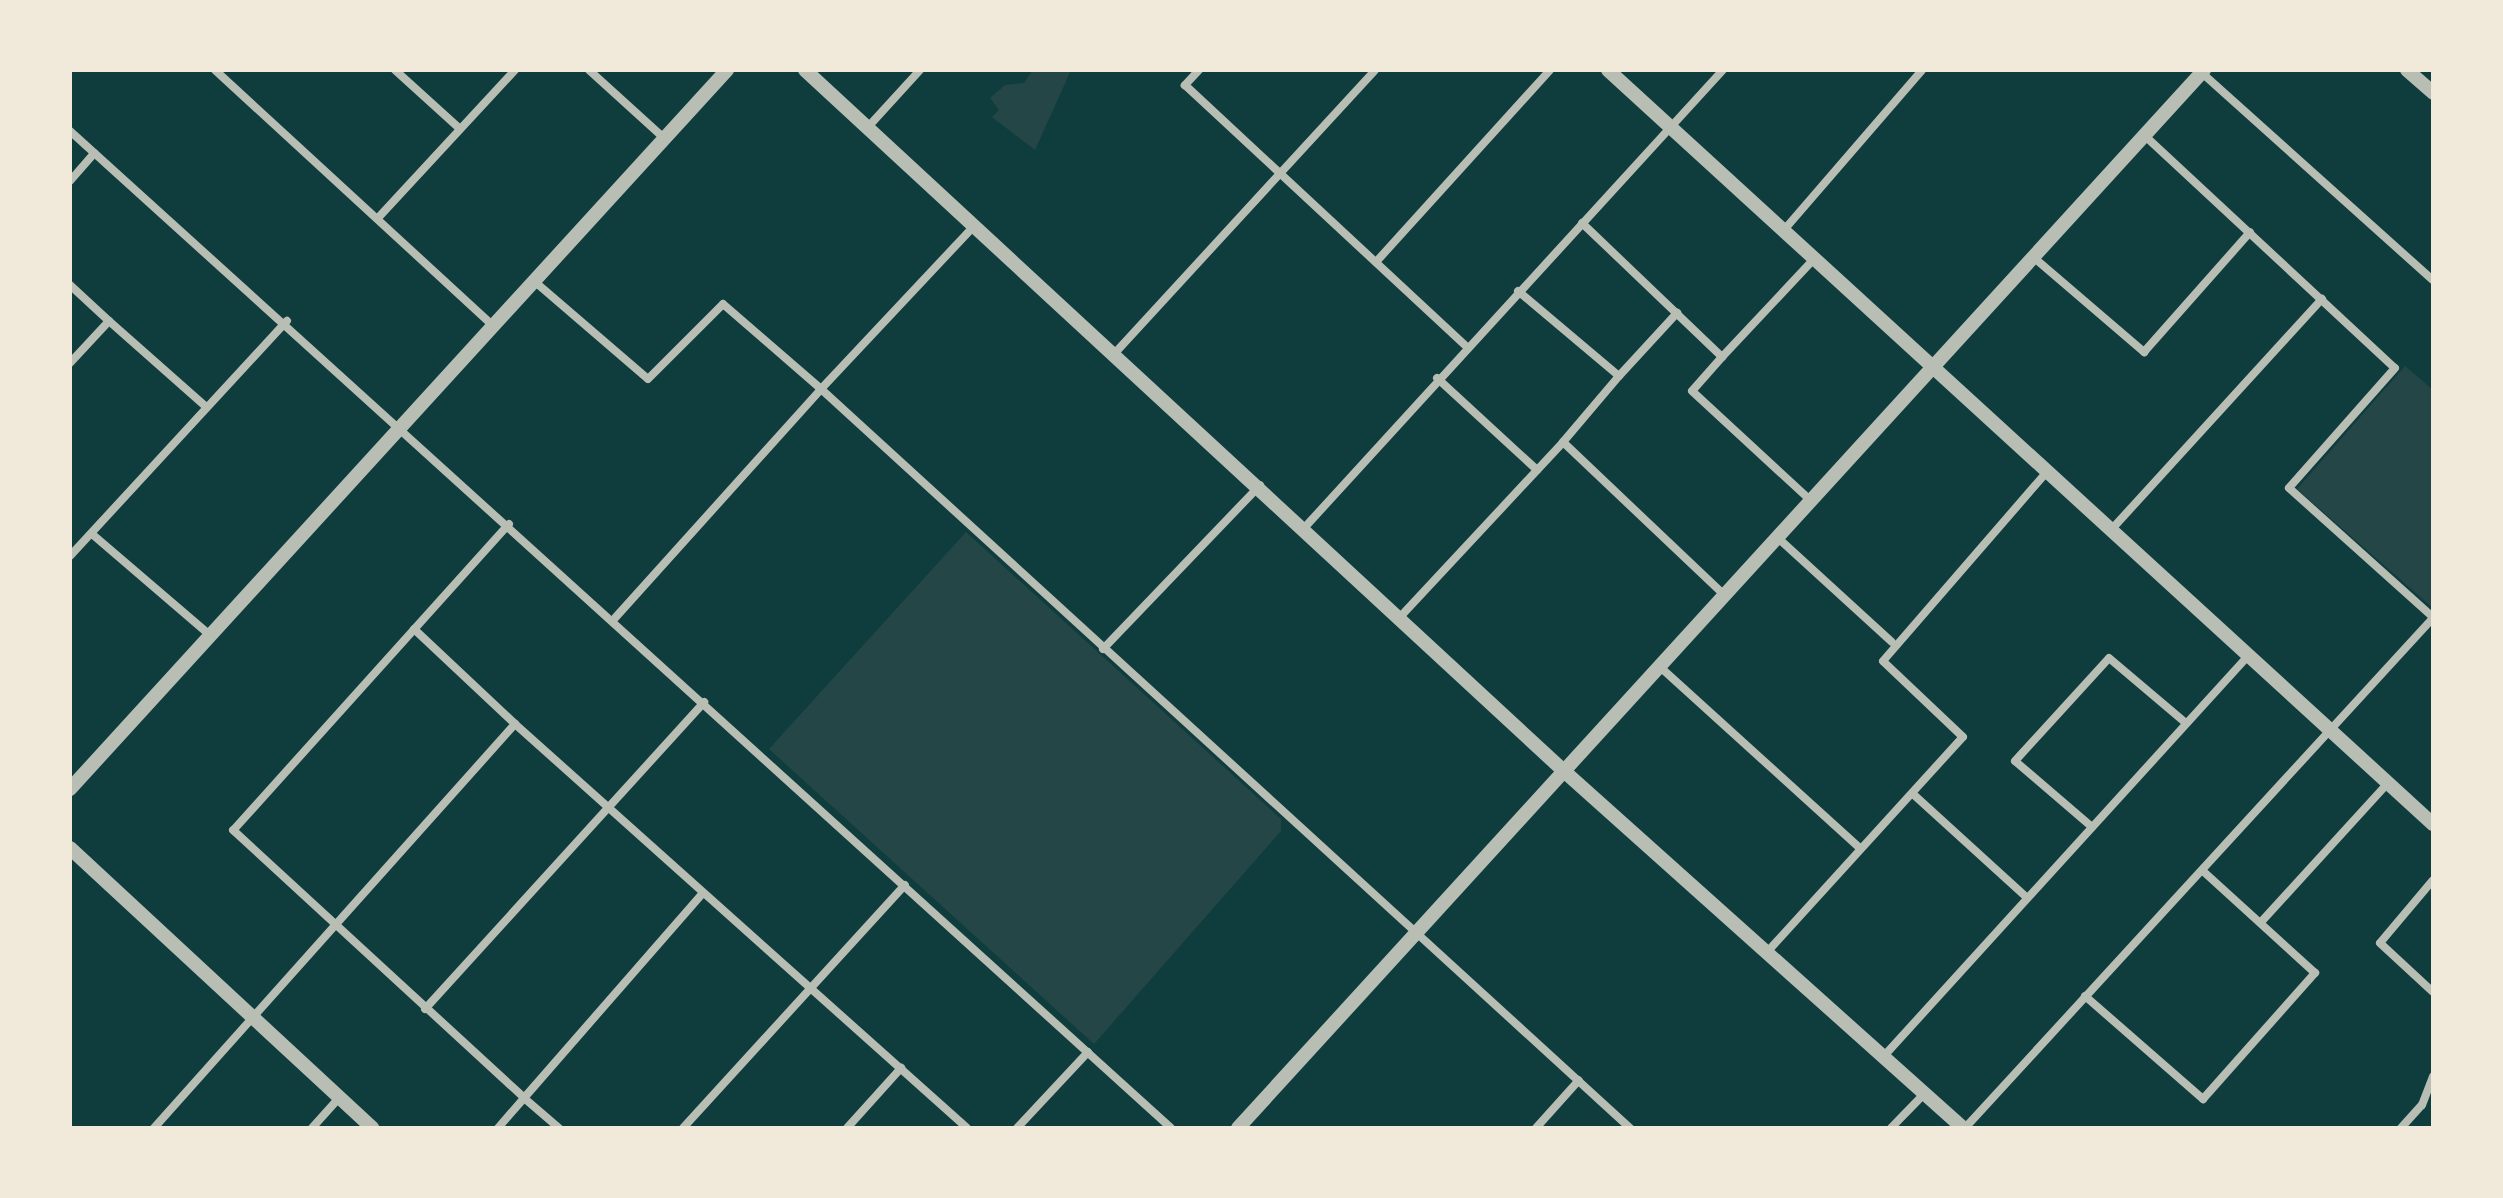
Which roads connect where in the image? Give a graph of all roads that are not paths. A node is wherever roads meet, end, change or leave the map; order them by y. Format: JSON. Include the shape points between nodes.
{"nodes":[{"id":1,"x":215,"y":70,"type":"edge"},
{"id":2,"x":395,"y":70,"type":"edge"},
{"id":3,"x":515,"y":70,"type":"edge"},
{"id":4,"x":589,"y":70,"type":"edge"},
{"id":5,"x":727,"y":70,"type":"edge"},
{"id":6,"x":805,"y":70,"type":"edge"},
{"id":7,"x":920,"y":70,"type":"edge"},
{"id":8,"x":1199,"y":70,"type":"edge"},
{"id":9,"x":1374,"y":70,"type":"edge"},
{"id":10,"x":1550,"y":70,"type":"edge"},
{"id":11,"x":1608,"y":70,"type":"edge"},
{"id":12,"x":1723,"y":70,"type":"edge"},
{"id":13,"x":1922,"y":70,"type":"edge"},
{"id":14,"x":2407,"y":70,"type":"edge"},
{"id":15,"x":2203,"y":71,"type":"edge"},
{"id":16,"x":2433,"y":93,"type":"edge"},
{"id":17,"x":1672,"y":126,"type":"junction"},
{"id":18,"x":868,"y":127,"type":"junction"},
{"id":19,"x":459,"y":128,"type":"junction"},
{"id":20,"x":70,"y":131,"type":"edge"},
{"id":21,"x":2144,"y":135,"type":"junction"},
{"id":22,"x":665,"y":139,"type":"junction"},
{"id":23,"x":94,"y":153,"type":"junction"},
{"id":24,"x":1279,"y":172,"type":"junction"},
{"id":25,"x":70,"y":181,"type":"edge"},
{"id":26,"x":378,"y":218,"type":"junction"},
{"id":27,"x":1582,"y":223,"type":"junction"},
{"id":28,"x":974,"y":226,"type":"junction"},
{"id":29,"x":1784,"y":230,"type":"junction"},
{"id":30,"x":2250,"y":232,"type":"junction"},
{"id":31,"x":2032,"y":256,"type":"junction"},
{"id":32,"x":1814,"y":259,"type":"junction"},
{"id":33,"x":1376,"y":262,"type":"junction"},
{"id":34,"x":2433,"y":280,"type":"edge"},
{"id":35,"x":534,"y":281,"type":"junction"},
{"id":36,"x":70,"y":285,"type":"edge"},
{"id":37,"x":1518,"y":291,"type":"junction"},
{"id":38,"x":2322,"y":299,"type":"junction"},
{"id":39,"x":1677,"y":313,"type":"junction"},
{"id":40,"x":109,"y":321,"type":"junction"},
{"id":41,"x":287,"y":321,"type":"junction"},
{"id":42,"x":492,"y":325,"type":"junction"},
{"id":43,"x":1466,"y":346,"type":"junction"},
{"id":44,"x":1115,"y":353,"type":"junction"},
{"id":45,"x":1722,"y":357,"type":"junction"},
{"id":46,"x":70,"y":363,"type":"edge"},
{"id":47,"x":1930,"y":366,"type":"junction"},
{"id":48,"x":1619,"y":376,"type":"junction"},
{"id":49,"x":1437,"y":378,"type":"junction"},
{"id":50,"x":821,"y":389,"type":"junction"},
{"id":51,"x":205,"y":406,"type":"junction"},
{"id":52,"x":402,"y":425,"type":"junction"},
{"id":53,"x":1563,"y":442,"type":"junction"},
{"id":54,"x":1537,"y":470,"type":"junction"},
{"id":55,"x":2047,"y":472,"type":"junction"},
{"id":56,"x":1260,"y":485,"type":"junction"},
{"id":57,"x":1810,"y":500,"type":"junction"},
{"id":58,"x":509,"y":524,"type":"junction"},
{"id":59,"x":1306,"y":526,"type":"junction"},
{"id":60,"x":2110,"y":531,"type":"junction"},
{"id":61,"x":92,"y":534,"type":"junction"},
{"id":62,"x":1778,"y":538,"type":"junction"},
{"id":63,"x":70,"y":556,"type":"edge"},
{"id":64,"x":1725,"y":596,"type":"junction"},
{"id":65,"x":1401,"y":616,"type":"junction"},
{"id":66,"x":615,"y":618,"type":"junction"},
{"id":67,"x":2433,"y":618,"type":"edge"},
{"id":68,"x":414,"y":629,"type":"junction"},
{"id":69,"x":210,"y":635,"type":"junction"},
{"id":70,"x":1892,"y":642,"type":"junction"},
{"id":71,"x":1103,"y":649,"type":"junction"},
{"id":72,"x":2248,"y":656,"type":"junction"},
{"id":73,"x":1659,"y":666,"type":"junction"},
{"id":74,"x":704,"y":702,"type":"junction"},
{"id":75,"x":2186,"y":723,"type":"junction"},
{"id":76,"x":515,"y":724,"type":"junction"},
{"id":77,"x":2330,"y":731,"type":"junction"},
{"id":78,"x":1565,"y":772,"type":"junction"},
{"id":79,"x":2388,"y":783,"type":"junction"},
{"id":80,"x":70,"y":789,"type":"edge"},
{"id":81,"x":1913,"y":794,"type":"junction"},
{"id":82,"x":604,"y":806,"type":"junction"},
{"id":83,"x":2433,"y":824,"type":"edge"},
{"id":84,"x":2092,"y":827,"type":"junction"},
{"id":85,"x":70,"y":848,"type":"edge"},
{"id":86,"x":1860,"y":848,"type":"junction"},
{"id":87,"x":2203,"y":871,"type":"junction"},
{"id":88,"x":2433,"y":880,"type":"edge"},
{"id":89,"x":905,"y":885,"type":"junction"},
{"id":90,"x":703,"y":893,"type":"junction"},
{"id":91,"x":2025,"y":896,"type":"junction"},
{"id":92,"x":2262,"y":921,"type":"junction"},
{"id":93,"x":336,"y":928,"type":"junction"},
{"id":94,"x":1412,"y":934,"type":"junction"},
{"id":95,"x":1769,"y":950,"type":"junction"},
{"id":96,"x":812,"y":986,"type":"junction"},
{"id":97,"x":2433,"y":992,"type":"edge"},
{"id":98,"x":2085,"y":996,"type":"junction"},
{"id":99,"x":425,"y":1009,"type":"junction"},
{"id":100,"x":255,"y":1020,"type":"junction"},
{"id":101,"x":1088,"y":1052,"type":"junction"},
{"id":102,"x":1884,"y":1056,"type":"junction"},
{"id":103,"x":901,"y":1068,"type":"junction"},
{"id":104,"x":2433,"y":1076,"type":"edge"},
{"id":105,"x":1579,"y":1080,"type":"junction"},
{"id":106,"x":1925,"y":1093,"type":"junction"},
{"id":107,"x":339,"y":1098,"type":"junction"},
{"id":108,"x":524,"y":1098,"type":"junction"},
{"id":109,"x":2422,"y":1105,"type":"junction"},
{"id":110,"x":2433,"y":1107,"type":"edge"},
{"id":111,"x":154,"y":1128,"type":"edge"},
{"id":112,"x":312,"y":1128,"type":"edge"},
{"id":113,"x":372,"y":1128,"type":"edge"},
{"id":114,"x":498,"y":1128,"type":"edge"},
{"id":115,"x":559,"y":1128,"type":"edge"},
{"id":116,"x":683,"y":1128,"type":"edge"},
{"id":117,"x":847,"y":1128,"type":"edge"},
{"id":118,"x":967,"y":1128,"type":"edge"},
{"id":119,"x":1017,"y":1128,"type":"edge"},
{"id":120,"x":1171,"y":1128,"type":"edge"},
{"id":121,"x":1238,"y":1128,"type":"edge"},
{"id":122,"x":1536,"y":1128,"type":"edge"},
{"id":123,"x":1630,"y":1128,"type":"edge"},
{"id":124,"x":1891,"y":1128,"type":"edge"},
{"id":125,"x":1964,"y":1128,"type":"edge"},
{"id":126,"x":2401,"y":1128,"type":"edge"}],
"edges":[{"from":1,"to":26,"type":"street"},
{"from":2,"to":19,"type":"street"},
{"from":3,"to":19,"type":"street"},
{"from":4,"to":22,"type":"street"},
{"from":5,"to":22,"type":"street"},
{"from":6,"to":18,"type":"street"},
{"from":7,"to":18,"type":"street"},
{"from":8,"to":24,"type":"street","via":[[1185,85]]},
{"from":9,"to":24,"type":"street"},
{"from":10,"to":33,"type":"street"},
{"from":11,"to":17,"type":"street"},
{"from":12,"to":17,"type":"street"},
{"from":13,"to":29,"type":"street"},
{"from":14,"to":16,"type":"street"},
{"from":15,"to":21,"type":"street"},
{"from":15,"to":34,"type":"street"},
{"from":17,"to":27,"type":"street"},
{"from":17,"to":29,"type":"street"},
{"from":18,"to":28,"type":"street"},
{"from":19,"to":26,"type":"street"},
{"from":20,"to":23,"type":"street"},
{"from":21,"to":30,"type":"street"},
{"from":21,"to":31,"type":"street"},
{"from":22,"to":35,"type":"street"},
{"from":23,"to":25,"type":"street"},
{"from":23,"to":41,"type":"street"},
{"from":24,"to":33,"type":"street"},
{"from":24,"to":44,"type":"street"},
{"from":26,"to":42,"type":"street"},
{"from":27,"to":37,"type":"street"},
{"from":27,"to":39,"type":"street"},
{"from":28,"to":44,"type":"street"},
{"from":28,"to":50,"type":"street"},
{"from":29,"to":32,"type":"street"},
{"from":30,"to":31,"type":"street","via":[[2144,352]]},
{"from":30,"to":38,"type":"street"},
{"from":31,"to":47,"type":"street"},
{"from":32,"to":45,"type":"street"},
{"from":32,"to":47,"type":"street"},
{"from":33,"to":43,"type":"street"},
{"from":35,"to":42,"type":"street"},
{"from":35,"to":50,"type":"street","via":[[648,379],[723,304]]},
{"from":36,"to":40,"type":"street"},
{"from":37,"to":43,"type":"street"},
{"from":37,"to":48,"type":"street"},
{"from":38,"to":60,"type":"street"},
{"from":38,"to":67,"type":"street","via":[[2395,368],[2289,488]]},
{"from":39,"to":45,"type":"street"},
{"from":39,"to":48,"type":"street"},
{"from":40,"to":46,"type":"street"},
{"from":40,"to":51,"type":"street"},
{"from":41,"to":51,"type":"street"},
{"from":41,"to":52,"type":"street"},
{"from":42,"to":52,"type":"street"},
{"from":43,"to":49,"type":"street"},
{"from":44,"to":56,"type":"street"},
{"from":45,"to":57,"type":"street","via":[[1692,391]]},
{"from":47,"to":55,"type":"street"},
{"from":47,"to":57,"type":"street"},
{"from":48,"to":53,"type":"street"},
{"from":49,"to":54,"type":"street"},
{"from":49,"to":59,"type":"street"},
{"from":50,"to":66,"type":"street"},
{"from":50,"to":71,"type":"street"},
{"from":51,"to":61,"type":"street"},
{"from":52,"to":58,"type":"street"},
{"from":52,"to":69,"type":"street"},
{"from":53,"to":54,"type":"street"},
{"from":53,"to":64,"type":"street"},
{"from":54,"to":65,"type":"street"},
{"from":55,"to":60,"type":"street"},
{"from":55,"to":70,"type":"street"},
{"from":56,"to":59,"type":"street"},
{"from":56,"to":71,"type":"street"},
{"from":57,"to":62,"type":"street"},
{"from":58,"to":66,"type":"street"},
{"from":58,"to":68,"type":"street"},
{"from":59,"to":65,"type":"street"},
{"from":60,"to":72,"type":"street"},
{"from":61,"to":63,"type":"street"},
{"from":61,"to":69,"type":"street"},
{"from":62,"to":64,"type":"street"},
{"from":62,"to":70,"type":"street"},
{"from":64,"to":73,"type":"street"},
{"from":65,"to":78,"type":"street"},
{"from":66,"to":74,"type":"street"},
{"from":67,"to":77,"type":"street"},
{"from":68,"to":76,"type":"street"},
{"from":68,"to":93,"type":"street","via":[[233,830]]},
{"from":69,"to":80,"type":"street"},
{"from":70,"to":81,"type":"street","via":[[1883,661],[1963,737]]},
{"from":71,"to":94,"type":"street"},
{"from":72,"to":75,"type":"street"},
{"from":72,"to":77,"type":"street"},
{"from":73,"to":78,"type":"street"},
{"from":73,"to":86,"type":"street"},
{"from":74,"to":82,"type":"street"},
{"from":74,"to":89,"type":"street"},
{"from":75,"to":84,"type":"street"},
{"from":75,"to":84,"type":"street","via":[[2109,658],[2015,761]]},
{"from":76,"to":82,"type":"street"},
{"from":76,"to":93,"type":"street"},
{"from":77,"to":79,"type":"street"},
{"from":77,"to":87,"type":"street"},
{"from":78,"to":94,"type":"street"},
{"from":78,"to":95,"type":"street"},
{"from":79,"to":83,"type":"street"},
{"from":79,"to":92,"type":"street"},
{"from":81,"to":86,"type":"street"},
{"from":81,"to":91,"type":"street"},
{"from":82,"to":90,"type":"street"},
{"from":82,"to":99,"type":"street"},
{"from":84,"to":91,"type":"street"},
{"from":85,"to":100,"type":"street"},
{"from":86,"to":95,"type":"street"},
{"from":87,"to":92,"type":"street"},
{"from":87,"to":98,"type":"street"},
{"from":88,"to":97,"type":"street","via":[[2380,943]]},
{"from":89,"to":96,"type":"street"},
{"from":89,"to":101,"type":"street"},
{"from":90,"to":96,"type":"street"},
{"from":90,"to":108,"type":"street"},
{"from":91,"to":102,"type":"street"},
{"from":92,"to":98,"type":"street","via":[[2315,973],[2203,1099]]},
{"from":93,"to":99,"type":"street"},
{"from":93,"to":100,"type":"street"},
{"from":94,"to":105,"type":"street"},
{"from":94,"to":121,"type":"street"},
{"from":95,"to":102,"type":"street"},
{"from":96,"to":103,"type":"street"},
{"from":96,"to":116,"type":"street"},
{"from":98,"to":125,"type":"street"},
{"from":99,"to":108,"type":"street"},
{"from":100,"to":107,"type":"street"},
{"from":100,"to":111,"type":"street"},
{"from":101,"to":119,"type":"street"},
{"from":101,"to":120,"type":"street"},
{"from":102,"to":106,"type":"street"},
{"from":103,"to":117,"type":"street"},
{"from":103,"to":118,"type":"street"},
{"from":104,"to":109,"type":"street"},
{"from":105,"to":122,"type":"street"},
{"from":105,"to":123,"type":"street"},
{"from":106,"to":124,"type":"street"},
{"from":106,"to":125,"type":"street"},
{"from":107,"to":112,"type":"street"},
{"from":107,"to":113,"type":"street"},
{"from":108,"to":114,"type":"street"},
{"from":108,"to":115,"type":"street"},
{"from":109,"to":110,"type":"street"},
{"from":109,"to":126,"type":"street"}]}
